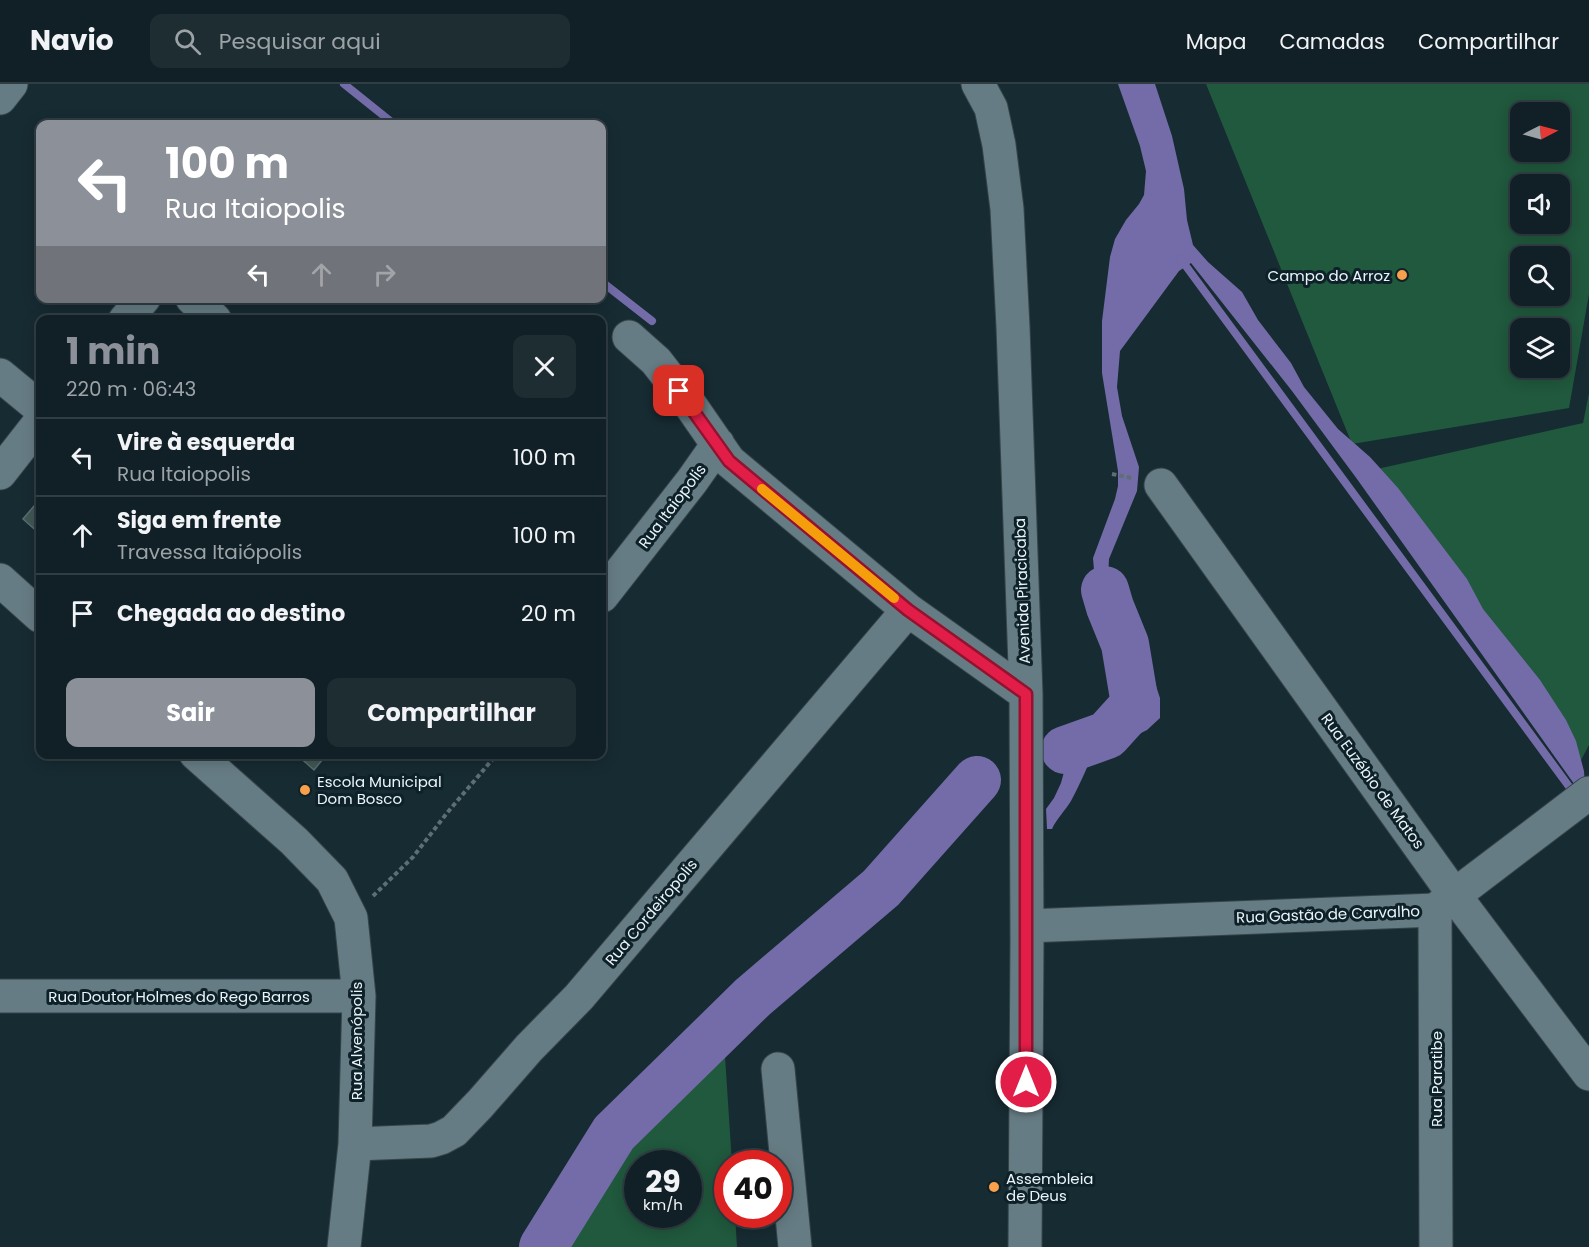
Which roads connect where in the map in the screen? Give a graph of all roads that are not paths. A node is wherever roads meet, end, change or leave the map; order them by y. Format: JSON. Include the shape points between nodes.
{"nodes":[{"id":1,"x":11,"y":84,"type":"edge"},
{"id":2,"x":978,"y":84,"type":"edge"},
{"id":3,"x":0,"y":98,"type":"edge"},
{"id":4,"x":140,"y":303,"type":"edge"},
{"id":5,"x":197,"y":303,"type":"edge"},
{"id":6,"x":129,"y":315,"type":"edge"},
{"id":7,"x":210,"y":315,"type":"edge"},
{"id":8,"x":629,"y":337,"type":"dead end"},
{"id":9,"x":0,"y":375,"type":"edge"},
{"id":10,"x":36,"y":405,"type":"edge"},
{"id":11,"x":36,"y":427,"type":"edge"},
{"id":12,"x":718,"y":444,"type":"junction"},
{"id":13,"x":0,"y":473,"type":"edge"},
{"id":14,"x":1148,"y":482,"type":"road end"},
{"id":15,"x":0,"y":580,"type":"edge"},
{"id":16,"x":606,"y":591,"type":"edge"},
{"id":17,"x":908,"y":610,"type":"junction"},
{"id":18,"x":36,"y":612,"type":"edge"},
{"id":19,"x":1026,"y":694,"type":"junction"},
{"id":20,"x":202,"y":759,"type":"edge"},
{"id":21,"x":1581,"y":799,"type":"edge"},
{"id":22,"x":1445,"y":903,"type":"junction"},
{"id":23,"x":1027,"y":926,"type":"junction"},
{"id":24,"x":0,"y":996,"type":"edge"},
{"id":25,"x":359,"y":996,"type":"junction"},
{"id":26,"x":778,"y":1069,"type":"dead end"},
{"id":27,"x":1589,"y":1074,"type":"edge"},
{"id":28,"x":355,"y":1144,"type":"junction"},
{"id":29,"x":344,"y":1247,"type":"edge"},
{"id":30,"x":795,"y":1247,"type":"edge"},
{"id":31,"x":1025,"y":1247,"type":"edge"},
{"id":32,"x":1436,"y":1247,"type":"edge"}],
"edges":[{"from":1,"to":3,"type":"street"},
{"from":2,"to":19,"type":"street","name":"Avenida Piracicaba","via":[[991,108],[1007,209]]},
{"from":4,"to":6,"type":"street"},
{"from":5,"to":7,"type":"street"},
{"from":8,"to":12,"type":"street","via":[[656,361]]},
{"from":9,"to":10,"type":"street"},
{"from":11,"to":13,"type":"street"},
{"from":12,"to":16,"type":"street","name":"Rua Itaiopolis"},
{"from":12,"to":17,"type":"street","name":"Rua Itaiopolis","via":[[742,473]]},
{"from":14,"to":22,"type":"street","name":"Rua Euzébio de Matos"},
{"from":15,"to":18,"type":"street"},
{"from":17,"to":19,"type":"street","name":"Rua Itaiopolis"},
{"from":17,"to":28,"type":"street","name":"Rua Cordeiropolis","via":[[579,997],[454,1131],[431,1141]]},
{"from":19,"to":23,"type":"street","name":"Avenida Piracicaba"},
{"from":20,"to":25,"type":"street","name":"Rua Alvenópolis","via":[[332,880],[351,918]]},
{"from":21,"to":22,"type":"street"},
{"from":22,"to":23,"type":"street","name":"Rua Gastão de Carvalho"},
{"from":22,"to":27,"type":"street","name":"Rua Euzébio de Matos"},
{"from":22,"to":32,"type":"street","name":"Rua Paratibe"},
{"from":23,"to":31,"type":"street","name":"Avenida Piracicaba"},
{"from":24,"to":25,"type":"street","name":"Rua Doutor Holmes do Rego Barros"},
{"from":25,"to":28,"type":"street","name":"Rua Alvenópolis"},
{"from":26,"to":30,"type":"street"},
{"from":28,"to":29,"type":"street","name":"Rua Alvenópolis"}]}
